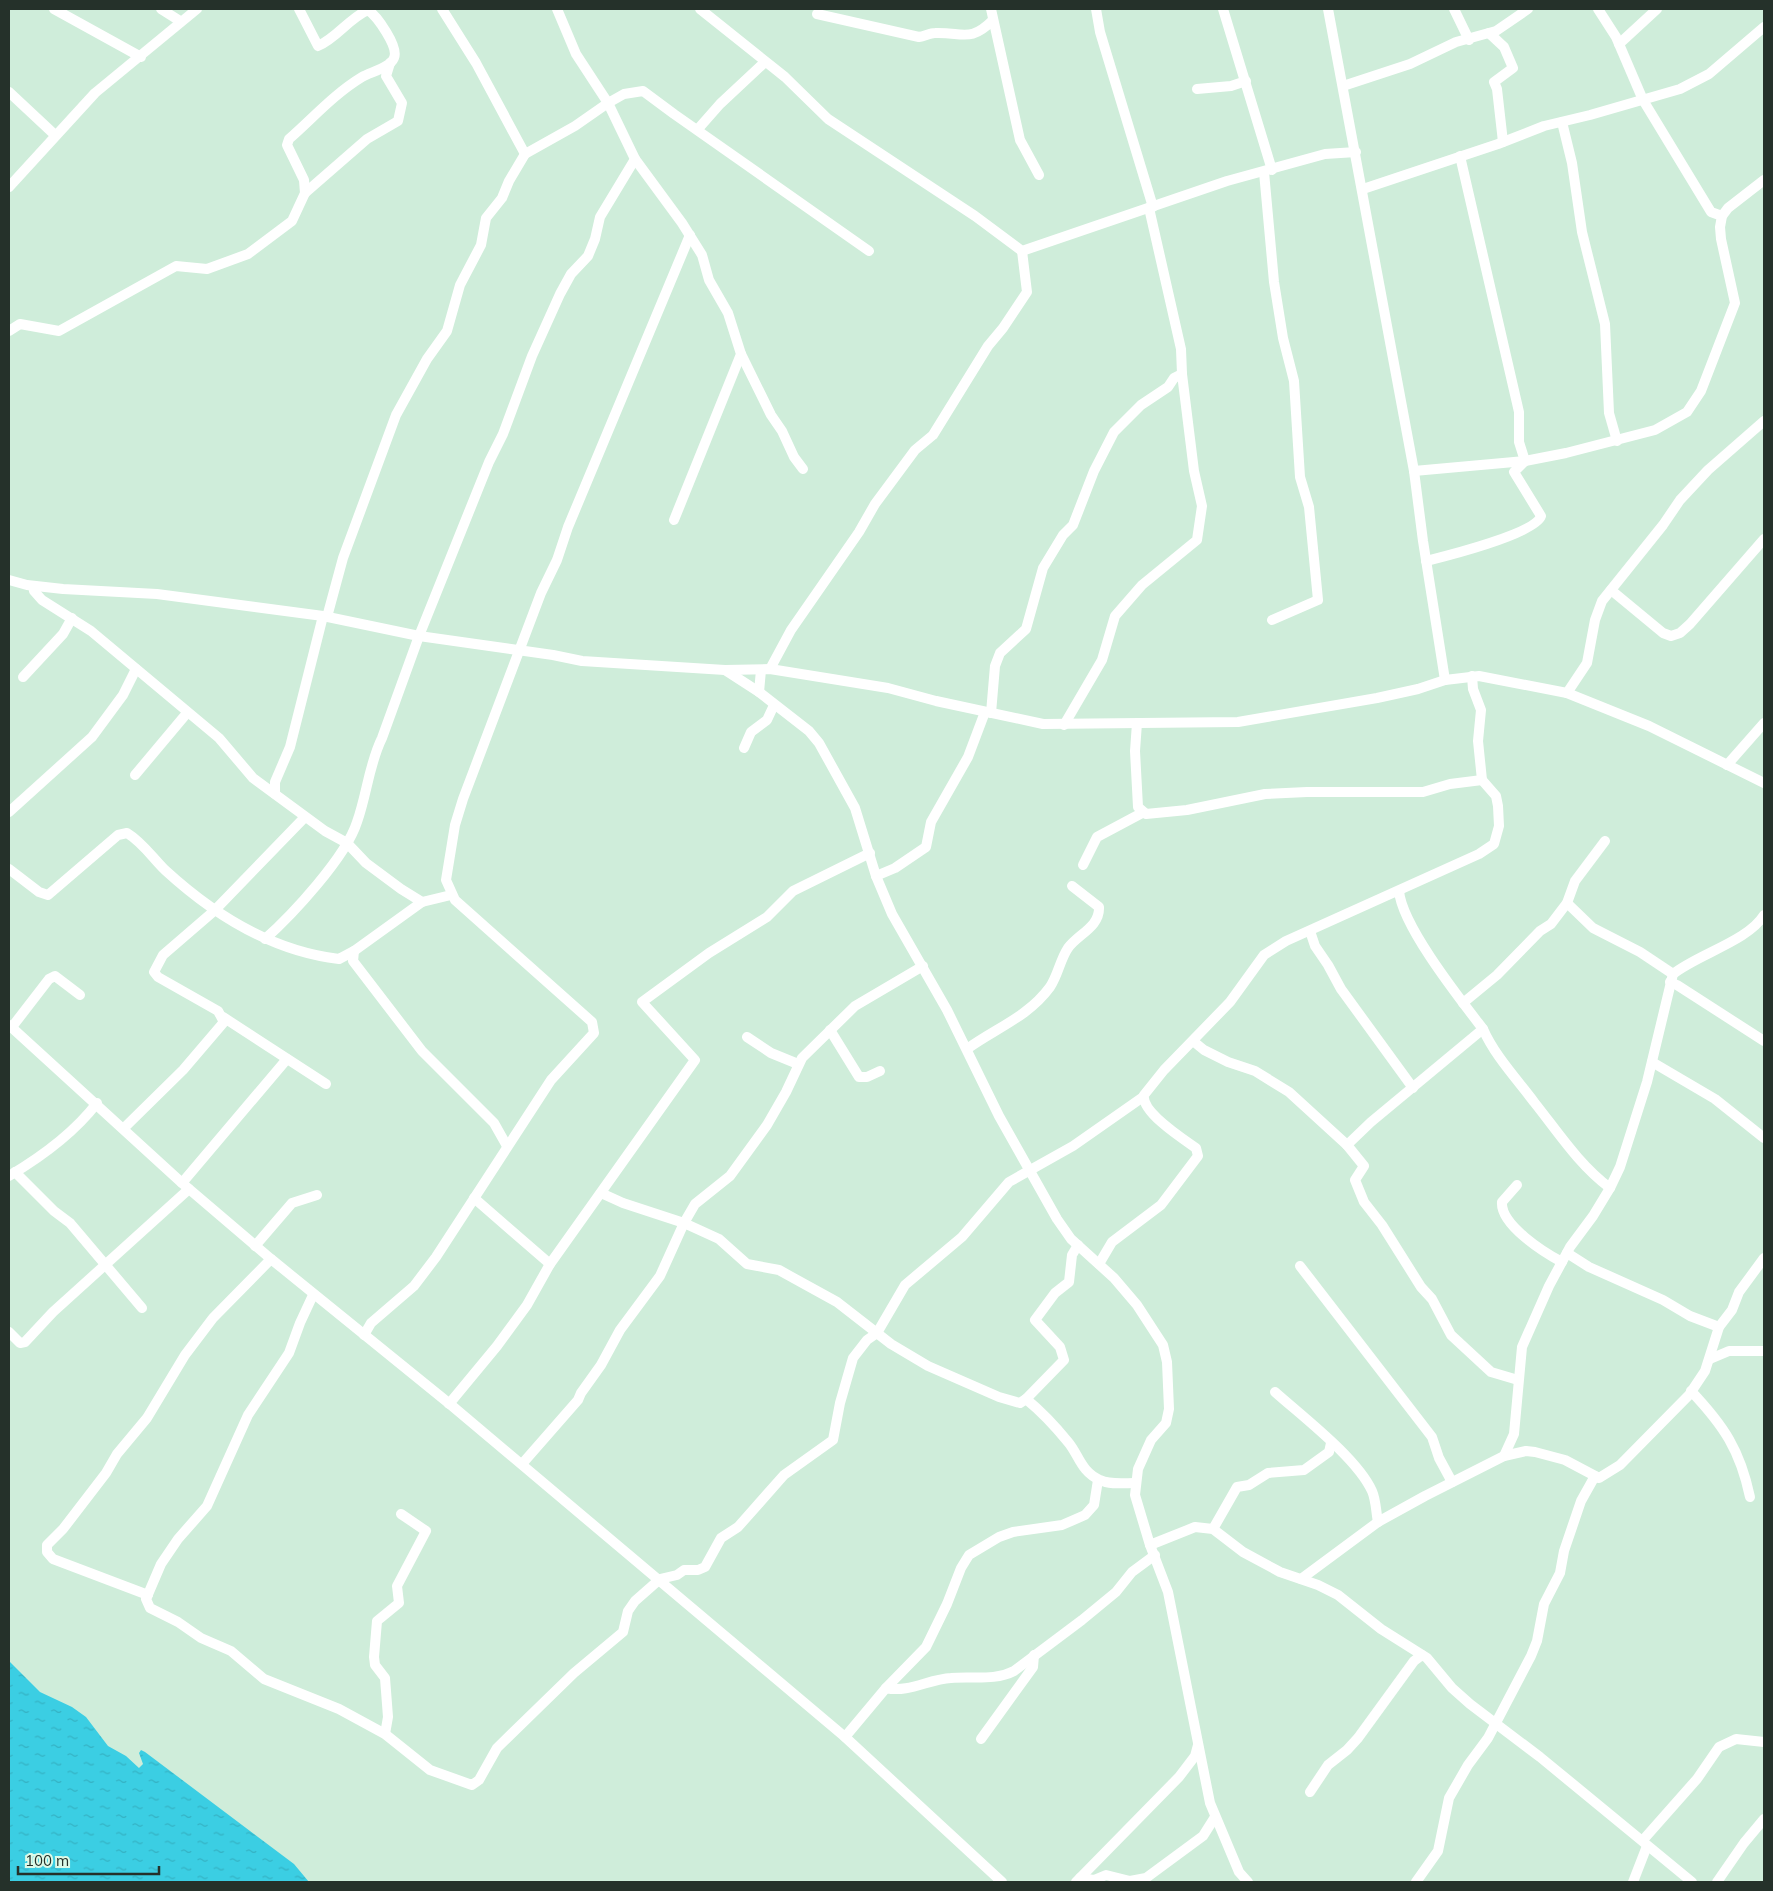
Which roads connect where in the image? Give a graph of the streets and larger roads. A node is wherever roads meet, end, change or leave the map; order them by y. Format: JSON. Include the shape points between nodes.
{"nodes":[{"id":1,"x":54,"y":9,"type":"edge"},
{"id":2,"x":161,"y":9,"type":"edge"},
{"id":3,"x":197,"y":9,"type":"edge"},
{"id":4,"x":299,"y":9,"type":"edge"},
{"id":5,"x":442,"y":9,"type":"edge"},
{"id":6,"x":557,"y":9,"type":"edge"},
{"id":7,"x":700,"y":9,"type":"edge"},
{"id":8,"x":991,"y":9,"type":"edge"},
{"id":9,"x":1096,"y":9,"type":"edge"},
{"id":10,"x":1223,"y":9,"type":"edge"},
{"id":11,"x":1328,"y":9,"type":"edge"},
{"id":12,"x":1454,"y":9,"type":"edge"},
{"id":13,"x":1528,"y":9,"type":"edge"},
{"id":14,"x":1598,"y":9,"type":"edge"},
{"id":15,"x":1657,"y":9,"type":"edge"},
{"id":16,"x":817,"y":14,"type":"dead end"},
{"id":17,"x":993,"y":20,"type":"junction"},
{"id":18,"x":180,"y":21,"type":"junction"},
{"id":19,"x":1764,"y":27,"type":"edge"},
{"id":20,"x":1489,"y":33,"type":"junction"},
{"id":21,"x":1469,"y":40,"type":"junction"},
{"id":22,"x":1619,"y":44,"type":"junction"},
{"id":23,"x":141,"y":57,"type":"junction"},
{"id":24,"x":765,"y":62,"type":"junction"},
{"id":25,"x":390,"y":63,"type":"junction"},
{"id":26,"x":1246,"y":81,"type":"junction"},
{"id":27,"x":1343,"y":86,"type":"junction"},
{"id":28,"x":1197,"y":89,"type":"dead end"},
{"id":29,"x":9,"y":92,"type":"edge"},
{"id":30,"x":1643,"y":100,"type":"junction"},
{"id":31,"x":608,"y":103,"type":"junction"},
{"id":32,"x":1562,"y":122,"type":"junction"},
{"id":33,"x":698,"y":129,"type":"junction"},
{"id":34,"x":55,"y":134,"type":"junction"},
{"id":35,"x":1503,"y":142,"type":"junction"},
{"id":36,"x":1356,"y":152,"type":"junction"},
{"id":37,"x":525,"y":154,"type":"junction"},
{"id":38,"x":1460,"y":156,"type":"junction"},
{"id":39,"x":635,"y":159,"type":"junction"},
{"id":40,"x":1268,"y":171,"type":"junction"},
{"id":41,"x":1039,"y":175,"type":"dead end"},
{"id":42,"x":1764,"y":180,"type":"edge"},
{"id":43,"x":9,"y":186,"type":"edge"},
{"id":44,"x":1363,"y":189,"type":"junction"},
{"id":45,"x":305,"y":193,"type":"junction"},
{"id":46,"x":1151,"y":208,"type":"junction"},
{"id":47,"x":1722,"y":216,"type":"junction"},
{"id":48,"x":690,"y":235,"type":"junction"},
{"id":49,"x":869,"y":251,"type":"dead end"},
{"id":50,"x":1022,"y":251,"type":"junction"},
{"id":51,"x":9,"y":331,"type":"edge"},
{"id":52,"x":741,"y":354,"type":"junction"},
{"id":53,"x":1182,"y":374,"type":"junction"},
{"id":54,"x":1764,"y":421,"type":"edge"},
{"id":55,"x":1617,"y":441,"type":"junction"},
{"id":56,"x":1525,"y":462,"type":"junction"},
{"id":57,"x":804,"y":469,"type":"dead end"},
{"id":58,"x":1414,"y":471,"type":"junction"},
{"id":59,"x":674,"y":520,"type":"dead end"},
{"id":60,"x":1764,"y":539,"type":"edge"},
{"id":61,"x":1426,"y":561,"type":"junction"},
{"id":62,"x":9,"y":580,"type":"edge"},
{"id":63,"x":33,"y":586,"type":"junction"},
{"id":64,"x":1611,"y":590,"type":"junction"},
{"id":65,"x":325,"y":617,"type":"junction"},
{"id":66,"x":72,"y":618,"type":"junction"},
{"id":67,"x":1272,"y":620,"type":"dead end"},
{"id":68,"x":419,"y":636,"type":"junction"},
{"id":69,"x":518,"y":650,"type":"junction"},
{"id":70,"x":136,"y":669,"type":"junction"},
{"id":71,"x":766,"y":669,"type":"junction"},
{"id":72,"x":725,"y":670,"type":"junction"},
{"id":73,"x":1472,"y":676,"type":"junction"},
{"id":74,"x":23,"y":677,"type":"dead end"},
{"id":75,"x":1445,"y":680,"type":"junction"},
{"id":76,"x":759,"y":692,"type":"junction"},
{"id":77,"x":1566,"y":693,"type":"junction"},
{"id":78,"x":774,"y":705,"type":"junction"},
{"id":79,"x":187,"y":712,"type":"junction"},
{"id":80,"x":988,"y":713,"type":"junction"},
{"id":81,"x":1137,"y":722,"type":"junction"},
{"id":82,"x":1764,"y":723,"type":"edge"},
{"id":83,"x":1064,"y":724,"type":"junction"},
{"id":84,"x":744,"y":748,"type":"dead end"},
{"id":85,"x":1727,"y":765,"type":"junction"},
{"id":86,"x":134,"y":775,"type":"dead end"},
{"id":87,"x":1482,"y":780,"type":"junction"},
{"id":88,"x":276,"y":782,"type":"junction"},
{"id":89,"x":1764,"y":783,"type":"edge"},
{"id":90,"x":265,"y":787,"type":"junction"},
{"id":91,"x":275,"y":794,"type":"junction"},
{"id":92,"x":9,"y":812,"type":"edge"},
{"id":93,"x":1142,"y":812,"type":"junction"},
{"id":94,"x":305,"y":817,"type":"junction"},
{"id":95,"x":1605,"y":841,"type":"dead end"},
{"id":96,"x":348,"y":843,"type":"junction"},
{"id":97,"x":870,"y":853,"type":"junction"},
{"id":98,"x":1083,"y":865,"type":"dead end"},
{"id":99,"x":896,"y":868,"type":"junction"},
{"id":100,"x":9,"y":869,"type":"edge"},
{"id":101,"x":876,"y":876,"type":"junction"},
{"id":102,"x":880,"y":886,"type":"junction"},
{"id":103,"x":1072,"y":886,"type":"dead end"},
{"id":104,"x":1399,"y":891,"type":"junction"},
{"id":105,"x":451,"y":895,"type":"junction"},
{"id":106,"x":422,"y":902,"type":"junction"},
{"id":107,"x":1567,"y":902,"type":"junction"},
{"id":108,"x":214,"y":910,"type":"junction"},
{"id":109,"x":1764,"y":915,"type":"edge"},
{"id":110,"x":1310,"y":931,"type":"junction"},
{"id":111,"x":265,"y":939,"type":"junction"},
{"id":112,"x":354,"y":956,"type":"junction"},
{"id":113,"x":923,"y":966,"type":"junction"},
{"id":114,"x":1671,"y":978,"type":"junction"},
{"id":115,"x":80,"y":995,"type":"dead end"},
{"id":116,"x":1463,"y":1003,"type":"junction"},
{"id":117,"x":223,"y":1017,"type":"junction"},
{"id":118,"x":10,"y":1026,"type":"edge"},
{"id":119,"x":1483,"y":1029,"type":"junction"},
{"id":120,"x":830,"y":1030,"type":"junction"},
{"id":121,"x":746,"y":1037,"type":"dead end"},
{"id":122,"x":1193,"y":1041,"type":"junction"},
{"id":123,"x":1764,"y":1041,"type":"edge"},
{"id":124,"x":967,"y":1049,"type":"junction"},
{"id":125,"x":287,"y":1059,"type":"junction"},
{"id":126,"x":1652,"y":1062,"type":"junction"},
{"id":127,"x":798,"y":1064,"type":"junction"},
{"id":128,"x":880,"y":1071,"type":"dead end"},
{"id":129,"x":326,"y":1084,"type":"dead end"},
{"id":130,"x":1413,"y":1088,"type":"junction"},
{"id":131,"x":1143,"y":1097,"type":"junction"},
{"id":132,"x":96,"y":1103,"type":"junction"},
{"id":133,"x":124,"y":1128,"type":"junction"},
{"id":134,"x":1764,"y":1138,"type":"edge"},
{"id":135,"x":1347,"y":1145,"type":"junction"},
{"id":136,"x":507,"y":1146,"type":"junction"},
{"id":137,"x":1030,"y":1169,"type":"junction"},
{"id":138,"x":12,"y":1174,"type":"edge"},
{"id":139,"x":1517,"y":1185,"type":"dead end"},
{"id":140,"x":186,"y":1186,"type":"junction"},
{"id":141,"x":1610,"y":1188,"type":"junction"},
{"id":142,"x":601,"y":1193,"type":"junction"},
{"id":143,"x":317,"y":1195,"type":"dead end"},
{"id":144,"x":474,"y":1198,"type":"junction"},
{"id":145,"x":684,"y":1223,"type":"junction"},
{"id":146,"x":1078,"y":1245,"type":"junction"},
{"id":147,"x":255,"y":1246,"type":"junction"},
{"id":148,"x":1564,"y":1257,"type":"junction"},
{"id":149,"x":1764,"y":1258,"type":"edge"},
{"id":150,"x":271,"y":1259,"type":"junction"},
{"id":151,"x":105,"y":1263,"type":"junction"},
{"id":152,"x":550,"y":1264,"type":"junction"},
{"id":153,"x":1099,"y":1264,"type":"junction"},
{"id":154,"x":1300,"y":1266,"type":"dead end"},
{"id":155,"x":313,"y":1295,"type":"junction"},
{"id":156,"x":142,"y":1308,"type":"dead end"},
{"id":157,"x":9,"y":1332,"type":"edge"},
{"id":158,"x":1718,"y":1332,"type":"junction"},
{"id":159,"x":877,"y":1333,"type":"junction"},
{"id":160,"x":364,"y":1335,"type":"junction"},
{"id":161,"x":1764,"y":1351,"type":"edge"},
{"id":162,"x":1729,"y":1352,"type":"junction"},
{"id":163,"x":1710,"y":1359,"type":"junction"},
{"id":164,"x":1518,"y":1380,"type":"junction"},
{"id":165,"x":1692,"y":1391,"type":"junction"},
{"id":166,"x":1275,"y":1392,"type":"dead end"},
{"id":167,"x":1026,"y":1399,"type":"junction"},
{"id":168,"x":449,"y":1404,"type":"junction"},
{"id":169,"x":1331,"y":1443,"type":"junction"},
{"id":170,"x":1504,"y":1456,"type":"junction"},
{"id":171,"x":522,"y":1464,"type":"junction"},
{"id":172,"x":1595,"y":1476,"type":"junction"},
{"id":173,"x":1098,"y":1480,"type":"junction"},
{"id":174,"x":1452,"y":1482,"type":"junction"},
{"id":175,"x":1135,"y":1483,"type":"junction"},
{"id":176,"x":1750,"y":1497,"type":"dead end"},
{"id":177,"x":400,"y":1514,"type":"dead end"},
{"id":178,"x":1378,"y":1522,"type":"junction"},
{"id":179,"x":1213,"y":1530,"type":"junction"},
{"id":180,"x":1150,"y":1545,"type":"junction"},
{"id":181,"x":1154,"y":1555,"type":"junction"},
{"id":182,"x":1301,"y":1578,"type":"junction"},
{"id":183,"x":660,"y":1579,"type":"junction"},
{"id":184,"x":148,"y":1595,"type":"junction"},
{"id":185,"x":1410,"y":1648,"type":"junction"},
{"id":186,"x":1422,"y":1655,"type":"junction"},
{"id":187,"x":1034,"y":1656,"type":"junction"},
{"id":188,"x":1414,"y":1662,"type":"junction"},
{"id":189,"x":886,"y":1688,"type":"junction"},
{"id":190,"x":1494,"y":1723,"type":"junction"},
{"id":191,"x":385,"y":1734,"type":"junction"},
{"id":192,"x":846,"y":1737,"type":"junction"},
{"id":193,"x":981,"y":1739,"type":"dead end"},
{"id":194,"x":1199,"y":1742,"type":"junction"},
{"id":195,"x":1764,"y":1742,"type":"edge"},
{"id":196,"x":1310,"y":1792,"type":"dead end"},
{"id":197,"x":1215,"y":1817,"type":"junction"},
{"id":198,"x":1764,"y":1819,"type":"edge"},
{"id":199,"x":1645,"y":1843,"type":"junction"},
{"id":200,"x":1078,"y":1880,"type":"edge"},
{"id":201,"x":1002,"y":1882,"type":"edge"},
{"id":202,"x":1248,"y":1882,"type":"edge"},
{"id":203,"x":1416,"y":1882,"type":"edge"},
{"id":204,"x":1633,"y":1882,"type":"edge"},
{"id":205,"x":1692,"y":1882,"type":"edge"},
{"id":206,"x":1717,"y":1882,"type":"edge"}],
"edges":[{"from":1,"to":23,"type":"street"},
{"from":2,"to":18,"type":"street"},
{"from":3,"to":18,"type":"street"},
{"from":4,"to":25,"type":"street","via":[[318,46],[355,16],[368,10],[375,15],[394,48],[394,58]]},
{"from":5,"to":37,"type":"street","via":[[476,63]]},
{"from":6,"to":31,"type":"street","via":[[576,54]]},
{"from":7,"to":24,"type":"street"},
{"from":8,"to":17,"type":"street"},
{"from":9,"to":46,"type":"street"},
{"from":10,"to":26,"type":"street"},
{"from":11,"to":27,"type":"street"},
{"from":12,"to":21,"type":"street"},
{"from":13,"to":20,"type":"street"},
{"from":14,"to":22,"type":"street"},
{"from":15,"to":22,"type":"street"},
{"from":16,"to":17,"type":"street","via":[[919,36],[973,34],[984,30]]},
{"from":17,"to":41,"type":"street","via":[[1020,140]]},
{"from":18,"to":23,"type":"street"},
{"from":19,"to":30,"type":"street","via":[[1695,83]]},
{"from":20,"to":21,"type":"street"},
{"from":20,"to":35,"type":"street","via":[[1504,46],[1513,68],[1494,82]]},
{"from":21,"to":27,"type":"street","via":[[1456,42],[1391,71]]},
{"from":22,"to":30,"type":"street"},
{"from":23,"to":34,"type":"street","via":[[95,93]]},
{"from":24,"to":33,"type":"street"},
{"from":24,"to":50,"type":"street","via":[[828,119]]},
{"from":25,"to":45,"type":"street","via":[[386,76],[402,103],[398,121],[367,138]]},
{"from":25,"to":45,"type":"street","via":[[341,91],[289,139],[287,144],[304,180]]},
{"from":26,"to":28,"type":"street"},
{"from":26,"to":40,"type":"street"},
{"from":27,"to":36,"type":"street"},
{"from":29,"to":34,"type":"street"},
{"from":30,"to":32,"type":"street"},
{"from":30,"to":47,"type":"street","via":[[1711,212]]},
{"from":31,"to":33,"type":"street","via":[[624,94],[643,90]]},
{"from":31,"to":37,"type":"street"},
{"from":31,"to":39,"type":"street"},
{"from":32,"to":35,"type":"street"},
{"from":32,"to":55,"type":"street","via":[[1572,163],[1582,232],[1605,324],[1609,413]]},
{"from":33,"to":49,"type":"street"},
{"from":34,"to":43,"type":"street"},
{"from":35,"to":38,"type":"street"},
{"from":36,"to":40,"type":"street","via":[[1325,154]]},
{"from":36,"to":44,"type":"street"},
{"from":37,"to":65,"type":"street","via":[[502,198],[486,218],[481,245],[460,285],[447,331],[396,414]]},
{"from":38,"to":44,"type":"street"},
{"from":38,"to":56,"type":"street","via":[[1518,412],[1519,442]]},
{"from":39,"to":48,"type":"street"},
{"from":39,"to":68,"type":"street","via":[[600,217],[588,256],[571,274],[560,294],[532,356],[503,434],[488,462]]},
{"from":40,"to":46,"type":"street","via":[[1227,181]]},
{"from":40,"to":67,"type":"street","via":[[1275,289],[1294,381],[1300,478],[1309,508],[1318,600]]},
{"from":42,"to":47,"type":"street"},
{"from":44,"to":58,"type":"street"},
{"from":45,"to":51,"type":"street","via":[[292,221],[248,254],[207,269],[176,266],[59,331],[20,324]]},
{"from":46,"to":50,"type":"street"},
{"from":46,"to":53,"type":"street","via":[[1182,349]]},
{"from":47,"to":55,"type":"street","via":[[1721,238],[1735,303],[1702,391],[1681,417],[1655,430]]},
{"from":48,"to":52,"type":"street","via":[[702,255],[709,280],[728,313]]},
{"from":48,"to":69,"type":"street"},
{"from":50,"to":71,"type":"street","via":[[1026,292],[933,434],[915,450],[875,504]]},
{"from":52,"to":57,"type":"street","via":[[794,457]]},
{"from":52,"to":59,"type":"street"},
{"from":53,"to":80,"type":"street","via":[[1141,405],[1114,432],[1094,471],[1073,525],[1043,568],[1026,629],[1000,653]]},
{"from":53,"to":83,"type":"street","via":[[1194,472],[1202,506],[1197,540],[1142,585],[1115,616],[1102,660]]},
{"from":54,"to":64,"type":"street","via":[[1708,470],[1680,500]]},
{"from":55,"to":56,"type":"street"},
{"from":56,"to":58,"type":"street"},
{"from":56,"to":61,"type":"street","via":[[1514,472],[1540,511],[1540,520],[1501,540]]},
{"from":58,"to":61,"type":"street"},
{"from":60,"to":64,"type":"street","via":[[1690,624],[1672,636],[1663,633]]},
{"from":61,"to":75,"type":"street"},
{"from":62,"to":63,"type":"street"},
{"from":63,"to":65,"type":"street","via":[[157,594]]},
{"from":63,"to":66,"type":"street","via":[[42,600]]},
{"from":64,"to":77,"type":"street","via":[[1599,607],[1587,663]]},
{"from":65,"to":68,"type":"street"},
{"from":65,"to":88,"type":"street","via":[[290,747]]},
{"from":66,"to":70,"type":"street"},
{"from":66,"to":74,"type":"street","via":[[63,634]]},
{"from":68,"to":69,"type":"street"},
{"from":68,"to":96,"type":"street","via":[[375,751],[357,824]]},
{"from":69,"to":72,"type":"street","via":[[582,661]]},
{"from":69,"to":105,"type":"street","via":[[454,825],[446,880]]},
{"from":70,"to":79,"type":"street"},
{"from":70,"to":92,"type":"street","via":[[123,695],[92,737]]},
{"from":71,"to":72,"type":"street"},
{"from":71,"to":76,"type":"street"},
{"from":71,"to":80,"type":"street","via":[[888,688]]},
{"from":72,"to":76,"type":"street"},
{"from":73,"to":75,"type":"street"},
{"from":73,"to":77,"type":"street"},
{"from":73,"to":87,"type":"street","via":[[1481,710],[1478,741]]},
{"from":75,"to":81,"type":"street","via":[[1377,698],[1238,722]]},
{"from":76,"to":78,"type":"street"},
{"from":77,"to":85,"type":"street","via":[[1649,726]]},
{"from":78,"to":84,"type":"street","via":[[767,720],[751,732]]},
{"from":78,"to":97,"type":"street","via":[[809,731],[827,755],[855,808]]},
{"from":79,"to":86,"type":"street"},
{"from":79,"to":90,"type":"street","via":[[219,738],[244,769]]},
{"from":80,"to":83,"type":"street","via":[[1043,724]]},
{"from":80,"to":99,"type":"street","via":[[932,822],[926,847]]},
{"from":81,"to":83,"type":"street"},
{"from":81,"to":93,"type":"street","via":[[1136,788],[1138,807]]},
{"from":82,"to":85,"type":"street"},
{"from":85,"to":89,"type":"street"},
{"from":87,"to":93,"type":"street","via":[[1450,784],[1424,792],[1265,794],[1187,810]]},
{"from":87,"to":104,"type":"street","via":[[1496,796],[1498,806],[1499,826],[1494,844],[1487,851]]},
{"from":88,"to":90,"type":"street"},
{"from":88,"to":91,"type":"street"},
{"from":90,"to":91,"type":"street"},
{"from":91,"to":94,"type":"street"},
{"from":93,"to":98,"type":"street","via":[[1097,837]]},
{"from":94,"to":96,"type":"street"},
{"from":94,"to":108,"type":"street"},
{"from":95,"to":107,"type":"street","via":[[1575,881]]},
{"from":96,"to":106,"type":"street","via":[[366,863]]},
{"from":96,"to":111,"type":"street","via":[[292,915]]},
{"from":97,"to":101,"type":"street"},
{"from":97,"to":142,"type":"street","via":[[793,891],[767,917],[709,953],[642,1002],[695,1060]]},
{"from":99,"to":101,"type":"street"},
{"from":99,"to":102,"type":"street"},
{"from":100,"to":108,"type":"street","via":[[48,895],[118,835],[126,833]]},
{"from":101,"to":102,"type":"street"},
{"from":102,"to":113,"type":"street","via":[[892,914]]},
{"from":103,"to":124,"type":"street","via":[[1098,906],[1099,914],[1091,928],[1068,949],[1058,973],[1040,998],[1007,1026]]},
{"from":104,"to":110,"type":"street"},
{"from":104,"to":116,"type":"street","via":[[1419,939]]},
{"from":105,"to":106,"type":"street"},
{"from":105,"to":136,"type":"street","via":[[595,1026],[590,1039],[551,1080]]},
{"from":106,"to":112,"type":"street"},
{"from":107,"to":114,"type":"street","via":[[1593,928],[1640,952]]},
{"from":107,"to":116,"type":"street","via":[[1551,924]]},
{"from":108,"to":111,"type":"street"},
{"from":108,"to":117,"type":"street","via":[[163,954],[154,972],[162,981]]},
{"from":109,"to":114,"type":"street","via":[[1752,928],[1685,964]]},
{"from":110,"to":122,"type":"street","via":[[1264,955],[1230,1002]]},
{"from":110,"to":130,"type":"street","via":[[1315,946],[1341,989]]},
{"from":111,"to":112,"type":"street","via":[[339,959]]},
{"from":112,"to":136,"type":"street","via":[[422,1051],[494,1123]]},
{"from":113,"to":120,"type":"street","via":[[855,1006]]},
{"from":113,"to":124,"type":"street"},
{"from":114,"to":123,"type":"street"},
{"from":114,"to":126,"type":"street"},
{"from":115,"to":118,"type":"street","via":[[55,976]]},
{"from":116,"to":119,"type":"street"},
{"from":117,"to":125,"type":"street"},
{"from":117,"to":133,"type":"street","via":[[221,1027],[207,1043]]},
{"from":118,"to":132,"type":"street"},
{"from":119,"to":130,"type":"street"},
{"from":119,"to":141,"type":"street","via":[[1512,1075],[1567,1145],[1592,1175]]},
{"from":120,"to":127,"type":"street"},
{"from":120,"to":128,"type":"street","via":[[859,1076],[867,1077]]},
{"from":121,"to":127,"type":"street","via":[[771,1053]]},
{"from":122,"to":131,"type":"street"},
{"from":122,"to":135,"type":"street","via":[[1228,1062],[1256,1071],[1289,1092]]},
{"from":124,"to":137,"type":"street","via":[[999,1116]]},
{"from":125,"to":129,"type":"street"},
{"from":125,"to":140,"type":"street"},
{"from":126,"to":134,"type":"street","via":[[1715,1099]]},
{"from":126,"to":141,"type":"street","via":[[1632,1131]]},
{"from":127,"to":145,"type":"street","via":[[786,1092],[757,1140],[730,1176],[695,1204]]},
{"from":130,"to":135,"type":"street"},
{"from":131,"to":137,"type":"street","via":[[1073,1146]]},
{"from":131,"to":153,"type":"street","via":[[1156,1116],[1196,1148],[1198,1156],[1161,1205],[1112,1242]]},
{"from":132,"to":133,"type":"street"},
{"from":132,"to":138,"type":"street","via":[[79,1125]]},
{"from":133,"to":140,"type":"street"},
{"from":135,"to":164,"type":"street","via":[[1364,1166],[1355,1180],[1364,1202],[1432,1299],[1442,1320],[1461,1346],[1491,1372]]},
{"from":136,"to":144,"type":"street"},
{"from":137,"to":146,"type":"street","via":[[1063,1230]]},
{"from":137,"to":159,"type":"street","via":[[1009,1182],[962,1237],[905,1285]]},
{"from":138,"to":151,"type":"street","via":[[70,1223]]},
{"from":139,"to":148,"type":"street","via":[[1502,1202],[1504,1212],[1528,1240]]},
{"from":140,"to":147,"type":"street"},
{"from":140,"to":151,"type":"street"},
{"from":141,"to":148,"type":"street"},
{"from":142,"to":145,"type":"street"},
{"from":142,"to":152,"type":"street"},
{"from":143,"to":147,"type":"street","via":[[292,1203]]},
{"from":144,"to":152,"type":"street"},
{"from":144,"to":160,"type":"street","via":[[414,1286],[371,1323]]},
{"from":145,"to":159,"type":"street","via":[[719,1239],[747,1264],[779,1270],[837,1302]]},
{"from":145,"to":171,"type":"street","via":[[660,1276],[620,1330],[595,1376]]},
{"from":146,"to":153,"type":"street"},
{"from":146,"to":167,"type":"street","via":[[1072,1255],[1069,1282],[1054,1293],[1035,1320],[1060,1347],[1064,1360]]},
{"from":147,"to":150,"type":"street"},
{"from":148,"to":158,"type":"street","via":[[1663,1300]]},
{"from":148,"to":164,"type":"street","via":[[1522,1347]]},
{"from":149,"to":158,"type":"street","via":[[1739,1292]]},
{"from":150,"to":155,"type":"street"},
{"from":150,"to":184,"type":"street","via":[[213,1318],[185,1355],[147,1418],[63,1529],[47,1545],[47,1552],[53,1559]]},
{"from":151,"to":156,"type":"street"},
{"from":151,"to":157,"type":"street","via":[[24,1343]]},
{"from":152,"to":168,"type":"street","via":[[502,1339]]},
{"from":153,"to":175,"type":"street","via":[[1137,1305],[1158,1335],[1167,1362],[1169,1409],[1166,1423],[1151,1440]]},
{"from":154,"to":174,"type":"street","via":[[1432,1437]]},
{"from":155,"to":160,"type":"street"},
{"from":155,"to":184,"type":"street","via":[[290,1353],[248,1415],[207,1506],[169,1551]]},
{"from":158,"to":162,"type":"street"},
{"from":158,"to":163,"type":"street"},
{"from":159,"to":167,"type":"street","via":[[928,1366],[999,1397],[1020,1403]]},
{"from":159,"to":183,"type":"street","via":[[853,1358],[833,1440],[784,1475],[738,1527],[721,1538],[705,1567],[684,1570]]},
{"from":160,"to":168,"type":"street"},
{"from":161,"to":162,"type":"street"},
{"from":162,"to":163,"type":"street"},
{"from":163,"to":165,"type":"street"},
{"from":164,"to":170,"type":"street","via":[[1514,1434]]},
{"from":165,"to":172,"type":"street","via":[[1620,1465],[1602,1477]]},
{"from":165,"to":176,"type":"street","via":[[1735,1448],[1744,1467]]},
{"from":166,"to":169,"type":"street"},
{"from":167,"to":173,"type":"street","via":[[1044,1414],[1069,1443],[1082,1466]]},
{"from":168,"to":171,"type":"street"},
{"from":169,"to":178,"type":"street","via":[[1348,1458],[1372,1492]]},
{"from":169,"to":179,"type":"street","via":[[1329,1452],[1304,1470],[1268,1473],[1249,1485],[1237,1487]]},
{"from":170,"to":172,"type":"street","via":[[1535,1452],[1565,1460]]},
{"from":170,"to":174,"type":"street"},
{"from":171,"to":183,"type":"street"},
{"from":172,"to":190,"type":"street","via":[[1581,1501],[1560,1573],[1544,1604],[1531,1656]]},
{"from":173,"to":175,"type":"street"},
{"from":173,"to":189,"type":"street","via":[[1094,1505],[1085,1515],[1062,1524],[1013,1532],[969,1555],[926,1647]]},
{"from":174,"to":178,"type":"street"},
{"from":175,"to":180,"type":"street","via":[[1135,1495]]},
{"from":177,"to":191,"type":"street","via":[[426,1531],[397,1586],[399,1603],[377,1621],[374,1657],[385,1678],[388,1718]]},
{"from":178,"to":182,"type":"street"},
{"from":179,"to":180,"type":"street","via":[[1195,1527]]},
{"from":179,"to":182,"type":"street","via":[[1243,1552],[1280,1572]]},
{"from":180,"to":181,"type":"street"},
{"from":181,"to":187,"type":"street","via":[[1132,1572],[1116,1592]]},
{"from":181,"to":194,"type":"street","via":[[1168,1592]]},
{"from":182,"to":185,"type":"street","via":[[1338,1595]]},
{"from":183,"to":191,"type":"street","via":[[628,1611],[623,1632],[574,1673],[497,1748],[479,1780],[472,1785],[430,1770]]},
{"from":183,"to":192,"type":"street"},
{"from":184,"to":191,"type":"street","via":[[146,1599],[150,1608],[201,1638],[231,1651],[264,1679],[339,1709]]},
{"from":185,"to":186,"type":"street"},
{"from":185,"to":188,"type":"street"},
{"from":186,"to":188,"type":"street"},
{"from":186,"to":190,"type":"street","via":[[1452,1688]]},
{"from":187,"to":189,"type":"street","via":[[1014,1671],[1002,1675],[950,1678],[918,1687]]},
{"from":187,"to":193,"type":"street","via":[[1033,1667]]},
{"from":188,"to":196,"type":"street","via":[[1358,1738],[1328,1765]]},
{"from":189,"to":192,"type":"street"},
{"from":190,"to":199,"type":"street"},
{"from":190,"to":203,"type":"street","via":[[1488,1738],[1449,1798],[1438,1852]]},
{"from":192,"to":201,"type":"street"},
{"from":194,"to":197,"type":"street"},
{"from":194,"to":200,"type":"street","via":[[1195,1756],[1179,1777]]},
{"from":195,"to":199,"type":"street","via":[[1736,1739],[1719,1747]]},
{"from":197,"to":200,"type":"street","via":[[1203,1836],[1146,1878],[1130,1881],[1106,1875],[1094,1880]]},
{"from":197,"to":202,"type":"street","via":[[1239,1872]]},
{"from":198,"to":206,"type":"street"},
{"from":199,"to":204,"type":"street"},
{"from":199,"to":205,"type":"street"}]}
